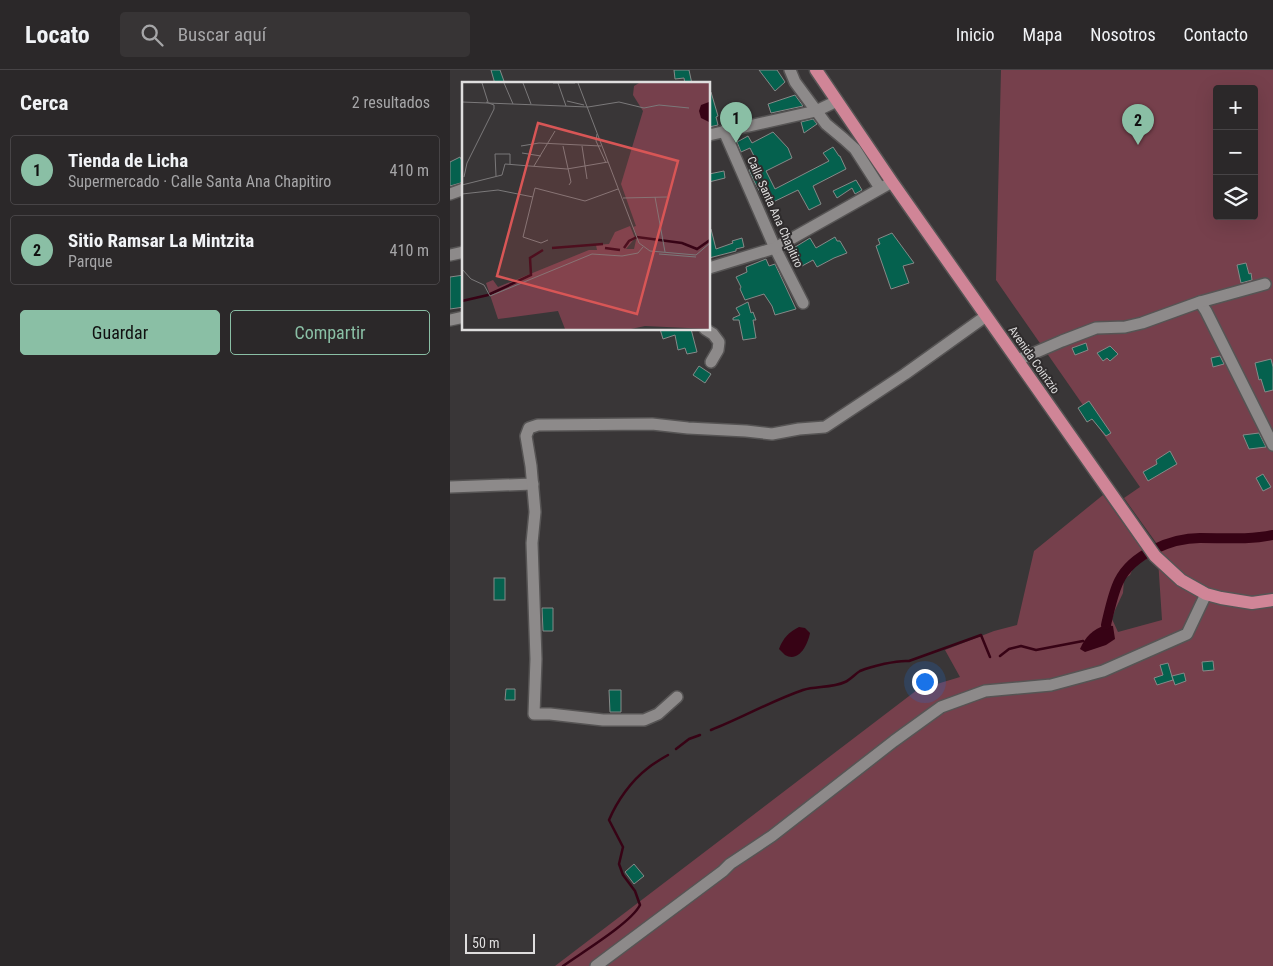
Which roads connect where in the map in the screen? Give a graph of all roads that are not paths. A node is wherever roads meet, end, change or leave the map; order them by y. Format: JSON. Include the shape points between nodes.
{"nodes":[{"id":1,"x":790,"y":70,"type":"edge"},
{"id":2,"x":816,"y":70,"type":"edge"},
{"id":3,"x":837,"y":101,"type":"junction"},
{"id":4,"x":816,"y":111,"type":"junction"},
{"id":5,"x":724,"y":131,"type":"junction"},
{"id":6,"x":710,"y":135,"type":"edge"},
{"id":7,"x":892,"y":182,"type":"junction"},
{"id":8,"x":880,"y":188,"type":"junction"},
{"id":9,"x":462,"y":190,"type":"edge"},
{"id":10,"x":450,"y":194,"type":"edge"},
{"id":11,"x":775,"y":248,"type":"junction"},
{"id":12,"x":710,"y":268,"type":"edge"},
{"id":13,"x":1265,"y":284,"type":"dead end"},
{"id":14,"x":1200,"y":302,"type":"junction"},
{"id":15,"x":803,"y":303,"type":"dead end"},
{"id":16,"x":986,"y":316,"type":"junction"},
{"id":17,"x":707,"y":330,"type":"edge"},
{"id":18,"x":1018,"y":360,"type":"junction"},
{"id":19,"x":711,"y":362,"type":"dead end"},
{"id":20,"x":1273,"y":445,"type":"edge"},
{"id":21,"x":533,"y":484,"type":"junction"},
{"id":22,"x":450,"y":487,"type":"edge"},
{"id":23,"x":1206,"y":594,"type":"junction"},
{"id":24,"x":1273,"y":600,"type":"edge"},
{"id":25,"x":677,"y":697,"type":"dead end"},
{"id":26,"x":596,"y":966,"type":"edge"}],
"edges":[{"from":1,"to":4,"type":"street"},
{"from":2,"to":3,"type":"main road","name":"Avenida Cointzio"},
{"from":3,"to":4,"type":"street"},
{"from":3,"to":7,"type":"main road","name":"Avenida Cointzio"},
{"from":4,"to":5,"type":"street"},
{"from":4,"to":8,"type":"street","via":[[826,124],[856,149]]},
{"from":5,"to":6,"type":"street"},
{"from":5,"to":11,"type":"street","name":"Calle Santa Ana Chapitiro"},
{"from":7,"to":8,"type":"street"},
{"from":7,"to":16,"type":"main road","name":"Avenida Cointzio"},
{"from":8,"to":11,"type":"street"},
{"from":9,"to":10,"type":"street"},
{"from":11,"to":12,"type":"street"},
{"from":11,"to":15,"type":"street","name":"Calle Santa Ana Chapitiro"},
{"from":13,"to":14,"type":"street"},
{"from":14,"to":18,"type":"street","via":[[1125,327],[1096,328]]},
{"from":14,"to":20,"type":"street"},
{"from":16,"to":18,"type":"main road","name":"Avenida Cointzio"},
{"from":16,"to":21,"type":"street","via":[[825,427],[772,434],[652,424],[538,425],[529,428],[526,436]]},
{"from":17,"to":19,"type":"street","via":[[719,342]]},
{"from":18,"to":23,"type":"main road","name":"Avenida Cointzio","via":[[1152,552],[1180,580]]},
{"from":21,"to":22,"type":"street"},
{"from":21,"to":25,"type":"street","via":[[534,714],[644,720],[658,714]]},
{"from":23,"to":24,"type":"main road","name":"Avenida Cointzio","via":[[1252,603]]},
{"from":23,"to":26,"type":"street","via":[[1187,634],[1103,671],[1051,685],[985,691],[941,707]]}]}
